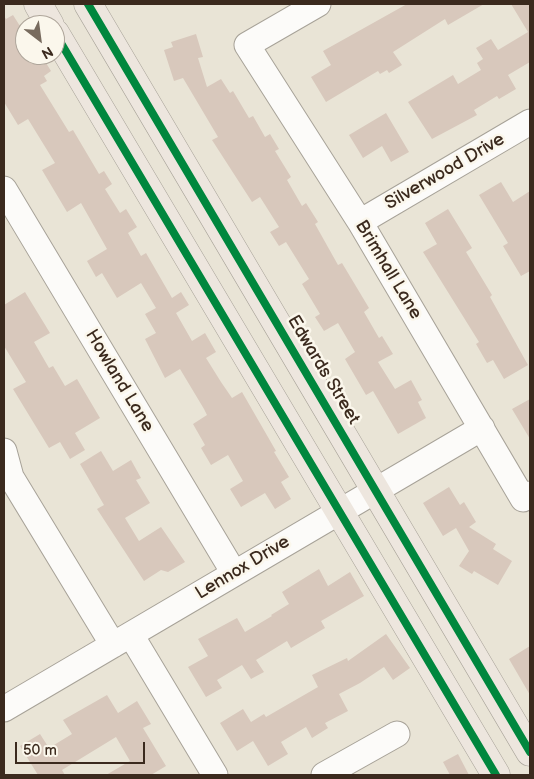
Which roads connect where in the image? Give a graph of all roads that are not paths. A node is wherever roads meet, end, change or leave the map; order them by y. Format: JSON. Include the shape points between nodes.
{"nodes":[{"id":1,"x":38,"y":4,"type":"edge"},
{"id":2,"x":88,"y":4,"type":"edge"},
{"id":3,"x":318,"y":4,"type":"edge"},
{"id":4,"x":44,"y":15,"type":"edge"},
{"id":5,"x":65,"y":50,"type":"edge"},
{"id":6,"x":530,"y":122,"type":"edge"},
{"id":7,"x":4,"y":188,"type":"edge"},
{"id":8,"x":360,"y":222,"type":"junction"},
{"id":9,"x":482,"y":428,"type":"junction"},
{"id":10,"x":4,"y":451,"type":"edge"},
{"id":11,"x":7,"y":476,"type":"edge"},
{"id":12,"x":376,"y":489,"type":"junction"},
{"id":13,"x":527,"y":496,"type":"edge"},
{"id":14,"x":339,"y":512,"type":"junction"},
{"id":15,"x":234,"y":573,"type":"junction"},
{"id":16,"x":122,"y":640,"type":"junction"},
{"id":17,"x":4,"y":709,"type":"edge"},
{"id":18,"x":396,"y":734,"type":"dead end"},
{"id":19,"x":527,"y":738,"type":"edge"},
{"id":20,"x":215,"y":775,"type":"edge"},
{"id":21,"x":324,"y":775,"type":"edge"},
{"id":22,"x":496,"y":775,"type":"edge"}],
"edges":[{"from":1,"to":4,"type":"main road"},
{"from":2,"to":12,"type":"main road","name":"Edwards Street"},
{"from":3,"to":8,"type":"street","name":"Brimhall Lane","via":[[247,45]]},
{"from":5,"to":14,"type":"main road"},
{"from":6,"to":8,"type":"street","name":"Silverwood Drive"},
{"from":7,"to":15,"type":"street","name":"Howland Lane"},
{"from":8,"to":9,"type":"street","name":"Brimhall Lane"},
{"from":9,"to":12,"type":"street","name":"Lennox Drive"},
{"from":9,"to":13,"type":"street","name":"Brimhall Lane"},
{"from":10,"to":11,"type":"street"},
{"from":11,"to":16,"type":"street"},
{"from":12,"to":14,"type":"street","name":"Lennox Drive"},
{"from":12,"to":19,"type":"main road","name":"Edwards Street"},
{"from":14,"to":15,"type":"street","name":"Lennox Drive"},
{"from":14,"to":22,"type":"main road"},
{"from":15,"to":16,"type":"street","name":"Lennox Drive"},
{"from":16,"to":17,"type":"street","name":"Lennox Drive"},
{"from":16,"to":20,"type":"street"},
{"from":18,"to":21,"type":"street"}]}
